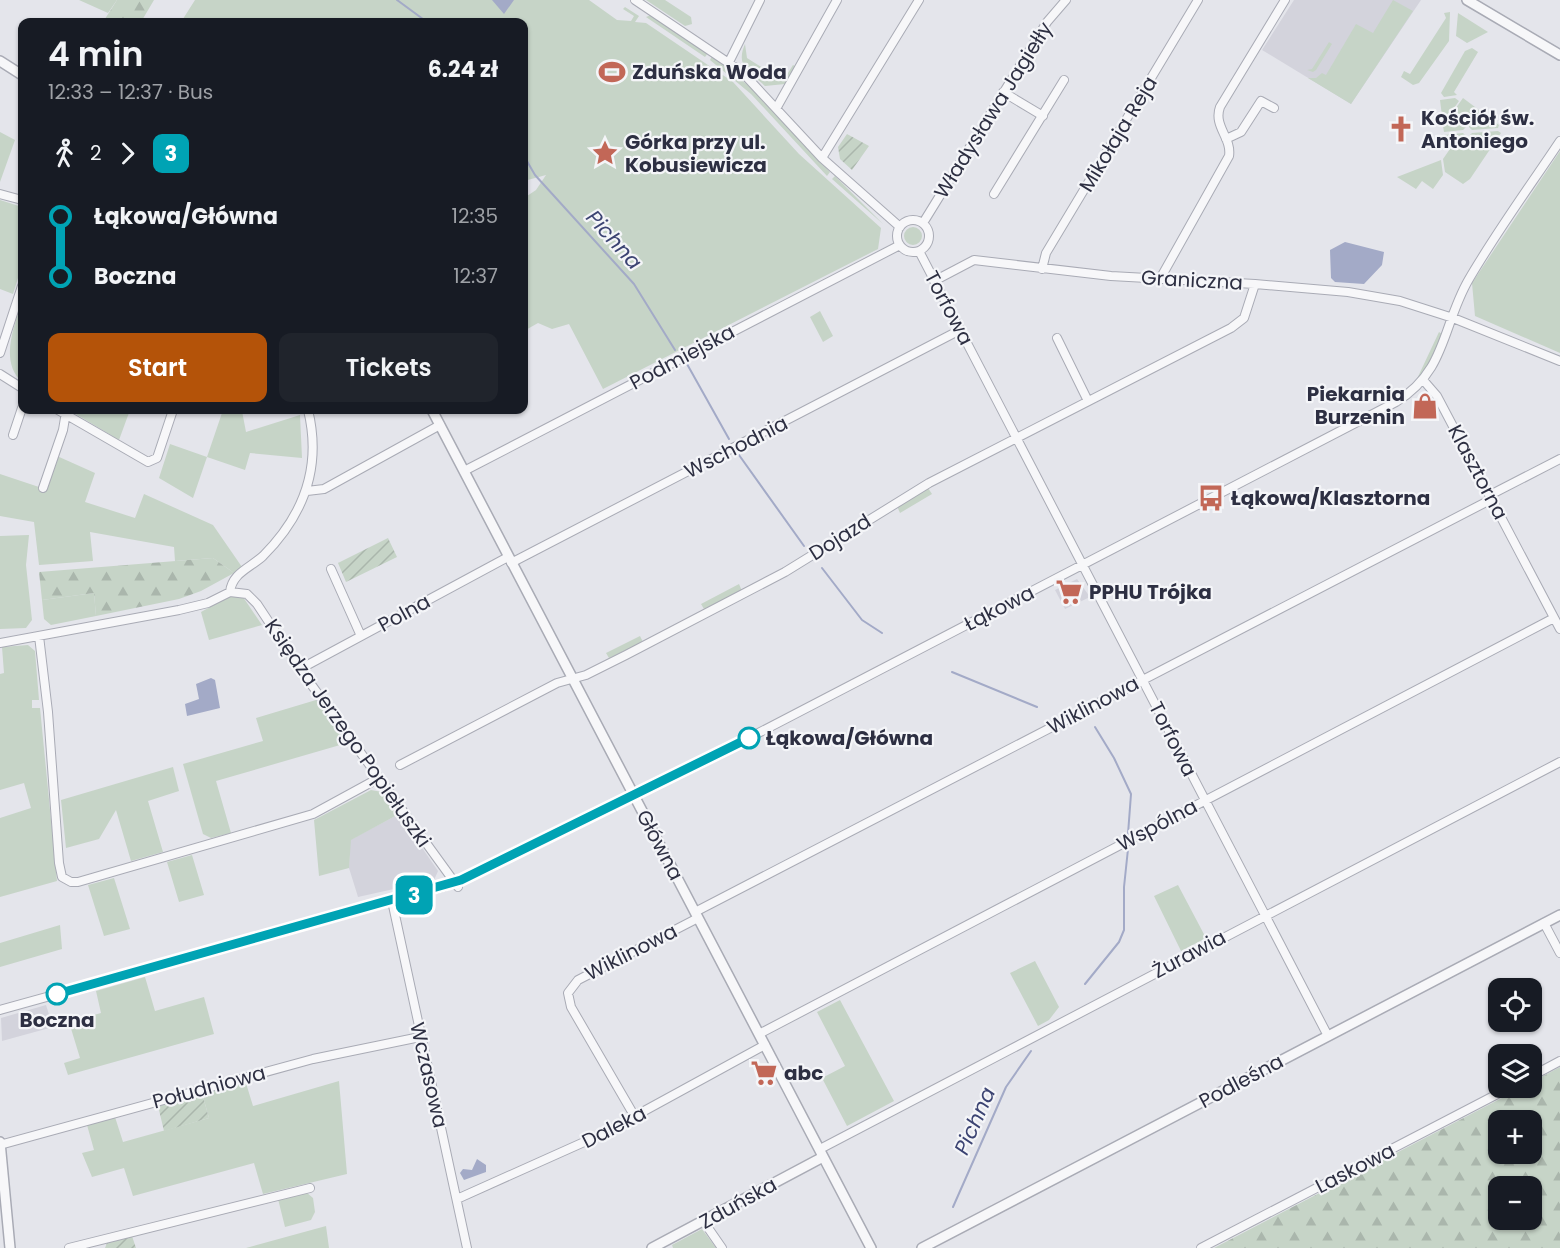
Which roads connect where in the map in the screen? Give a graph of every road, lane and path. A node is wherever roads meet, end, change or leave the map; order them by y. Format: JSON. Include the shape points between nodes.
{"nodes":[{"id":1,"x":635,"y":0,"type":"edge"},
{"id":2,"x":760,"y":0,"type":"edge"},
{"id":3,"x":837,"y":0,"type":"edge"},
{"id":4,"x":919,"y":0,"type":"edge"},
{"id":5,"x":1066,"y":0,"type":"edge"},
{"id":6,"x":1198,"y":0,"type":"edge"},
{"id":7,"x":1285,"y":0,"type":"edge"},
{"id":8,"x":1467,"y":0,"type":"edge"},
{"id":9,"x":1560,"y":55,"type":"edge"},
{"id":10,"x":0,"y":61,"type":"edge"},
{"id":11,"x":729,"y":62,"type":"junction"},
{"id":12,"x":18,"y":72,"type":"edge"},
{"id":13,"x":1064,"y":80,"type":"dead end"},
{"id":14,"x":1003,"y":92,"type":"junction"},
{"id":15,"x":777,"y":107,"type":"junction"},
{"id":16,"x":1274,"y":108,"type":"dead end"},
{"id":17,"x":1043,"y":116,"type":"junction"},
{"id":18,"x":1226,"y":139,"type":"junction"},
{"id":19,"x":1560,"y":141,"type":"edge"},
{"id":20,"x":822,"y":158,"type":"junction"},
{"id":21,"x":0,"y":194,"type":"edge"},
{"id":22,"x":994,"y":194,"type":"dead end"},
{"id":23,"x":18,"y":199,"type":"edge"},
{"id":24,"x":923,"y":223,"type":"junction"},
{"id":25,"x":900,"y":227,"type":"junction"},
{"id":26,"x":900,"y":245,"type":"junction"},
{"id":27,"x":919,"y":250,"type":"junction"},
{"id":28,"x":1042,"y":269,"type":"junction"},
{"id":29,"x":1160,"y":279,"type":"junction"},
{"id":30,"x":934,"y":281,"type":"junction"},
{"id":31,"x":1255,"y":284,"type":"junction"},
{"id":32,"x":18,"y":298,"type":"edge"},
{"id":33,"x":1453,"y":318,"type":"junction"},
{"id":34,"x":960,"y":330,"type":"junction"},
{"id":35,"x":1057,"y":338,"type":"dead end"},
{"id":36,"x":0,"y":353,"type":"edge"},
{"id":37,"x":1560,"y":361,"type":"edge"},
{"id":38,"x":0,"y":374,"type":"edge"},
{"id":39,"x":1424,"y":381,"type":"junction"},
{"id":40,"x":18,"y":385,"type":"edge"},
{"id":41,"x":1088,"y":401,"type":"junction"},
{"id":42,"x":20,"y":414,"type":"edge"},
{"id":43,"x":65,"y":414,"type":"edge"},
{"id":44,"x":69,"y":414,"type":"edge"},
{"id":45,"x":172,"y":414,"type":"edge"},
{"id":46,"x":309,"y":414,"type":"edge"},
{"id":47,"x":434,"y":414,"type":"edge"},
{"id":48,"x":440,"y":425,"type":"junction"},
{"id":49,"x":14,"y":435,"type":"dead end"},
{"id":50,"x":1016,"y":439,"type":"junction"},
{"id":51,"x":1560,"y":459,"type":"edge"},
{"id":52,"x":464,"y":471,"type":"junction"},
{"id":53,"x":43,"y":488,"type":"dead end"},
{"id":54,"x":307,"y":490,"type":"junction"},
{"id":55,"x":1491,"y":497,"type":"junction"},
{"id":56,"x":509,"y":560,"type":"junction"},
{"id":57,"x":1081,"y":565,"type":"junction"},
{"id":58,"x":331,"y":569,"type":"dead end"},
{"id":59,"x":230,"y":592,"type":"junction"},
{"id":60,"x":1554,"y":618,"type":"junction"},
{"id":61,"x":1560,"y":629,"type":"edge"},
{"id":62,"x":39,"y":636,"type":"junction"},
{"id":63,"x":361,"y":636,"type":"junction"},
{"id":64,"x":0,"y":643,"type":"edge"},
{"id":65,"x":300,"y":669,"type":"junction"},
{"id":66,"x":572,"y":678,"type":"junction"},
{"id":67,"x":1142,"y":678,"type":"junction"},
{"id":68,"x":1560,"y":762,"type":"edge"},
{"id":69,"x":400,"y":765,"type":"dead end"},
{"id":70,"x":379,"y":778,"type":"junction"},
{"id":71,"x":634,"y":795,"type":"junction"},
{"id":72,"x":1205,"y":800,"type":"junction"},
{"id":73,"x":457,"y":885,"type":"junction"},
{"id":74,"x":392,"y":901,"type":"junction"},
{"id":75,"x":1265,"y":914,"type":"junction"},
{"id":76,"x":697,"y":915,"type":"junction"},
{"id":77,"x":1560,"y":915,"type":"edge"},
{"id":78,"x":1544,"y":923,"type":"junction"},
{"id":79,"x":1560,"y":953,"type":"edge"},
{"id":80,"x":0,"y":1010,"type":"edge"},
{"id":81,"x":759,"y":1034,"type":"junction"},
{"id":82,"x":1328,"y":1036,"type":"junction"},
{"id":83,"x":420,"y":1037,"type":"junction"},
{"id":84,"x":765,"y":1045,"type":"junction"},
{"id":85,"x":1560,"y":1061,"type":"edge"},
{"id":86,"x":1542,"y":1071,"type":"edge"},
{"id":87,"x":1490,"y":1098,"type":"edge"},
{"id":88,"x":635,"y":1117,"type":"junction"},
{"id":89,"x":0,"y":1143,"type":"edge"},
{"id":90,"x":822,"y":1153,"type":"junction"},
{"id":91,"x":310,"y":1188,"type":"dead end"},
{"id":92,"x":457,"y":1199,"type":"junction"},
{"id":93,"x":704,"y":1222,"type":"junction"},
{"id":94,"x":10,"y":1248,"type":"edge"},
{"id":95,"x":69,"y":1248,"type":"edge"},
{"id":96,"x":467,"y":1248,"type":"edge"},
{"id":97,"x":652,"y":1248,"type":"edge"},
{"id":98,"x":722,"y":1248,"type":"edge"},
{"id":99,"x":871,"y":1248,"type":"edge"},
{"id":100,"x":922,"y":1248,"type":"edge"},
{"id":101,"x":1201,"y":1248,"type":"edge"}],
"edges":[{"from":1,"to":11,"type":"street"},
{"from":2,"to":11,"type":"street"},
{"from":3,"to":15,"type":"street"},
{"from":4,"to":20,"type":"street"},
{"from":5,"to":14,"type":"street","name":"Władysława Jagiełły","via":[[1047,22]]},
{"from":6,"to":28,"type":"street","name":"Mikołaja Reja","via":[[1046,253]]},
{"from":7,"to":18,"type":"street","via":[[1220,107],[1218,122]]},
{"from":8,"to":9,"type":"street"},
{"from":10,"to":12,"type":"street"},
{"from":11,"to":15,"type":"street"},
{"from":13,"to":17,"type":"street"},
{"from":14,"to":17,"type":"street"},
{"from":14,"to":24,"type":"street","name":"Władysława Jagiełły"},
{"from":15,"to":20,"type":"street"},
{"from":16,"to":18,"type":"street","via":[[1261,101],[1241,132]]},
{"from":17,"to":22,"type":"street"},
{"from":18,"to":29,"type":"street","via":[[1230,156]]},
{"from":19,"to":33,"type":"street","via":[[1468,280]]},
{"from":20,"to":25,"type":"street"},
{"from":21,"to":23,"type":"street"},
{"from":24,"to":25,"type":"street","via":[[908,221]]},
{"from":24,"to":27,"type":"street","via":[[929,236]]},
{"from":25,"to":26,"type":"street"},
{"from":26,"to":27,"type":"street","via":[[909,251]]},
{"from":26,"to":52,"type":"street","name":"Podmiejska"},
{"from":27,"to":30,"type":"street","name":"Torfowa"},
{"from":28,"to":29,"type":"street","name":"Graniczna"},
{"from":28,"to":30,"type":"street","name":"Graniczna","via":[[974,260]]},
{"from":29,"to":31,"type":"street","name":"Graniczna"},
{"from":30,"to":34,"type":"street","name":"Torfowa"},
{"from":31,"to":33,"type":"street","name":"Graniczna","via":[[1373,296]]},
{"from":31,"to":41,"type":"street","name":"Dojazd","via":[[1247,310],[1238,323]]},
{"from":32,"to":36,"type":"street"},
{"from":33,"to":37,"type":"street","name":"Graniczna"},
{"from":33,"to":39,"type":"street"},
{"from":34,"to":50,"type":"street","name":"Torfowa"},
{"from":34,"to":56,"type":"street","name":"Wschodnia"},
{"from":35,"to":41,"type":"street"},
{"from":38,"to":40,"type":"street"},
{"from":39,"to":55,"type":"street","name":"Klasztorna","via":[[1437,396]]},
{"from":39,"to":57,"type":"street","name":"Łąkowa","via":[[1396,402]]},
{"from":41,"to":50,"type":"street","name":"Dojazd"},
{"from":42,"to":49,"type":"street"},
{"from":43,"to":53,"type":"street"},
{"from":44,"to":45,"type":"street","via":[[142,460],[153,462]]},
{"from":46,"to":54,"type":"street","via":[[312,446]]},
{"from":47,"to":48,"type":"street","name":"Główna"},
{"from":48,"to":52,"type":"street","name":"Główna"},
{"from":48,"to":54,"type":"street","via":[[324,489]]},
{"from":50,"to":57,"type":"street","name":"Torfowa"},
{"from":50,"to":66,"type":"street","name":"Dojazd","via":[[929,483],[785,572],[626,655]]},
{"from":51,"to":55,"type":"street","name":"Wiklinowa"},
{"from":52,"to":56,"type":"street","name":"Główna"},
{"from":54,"to":59,"type":"street","via":[[280,537],[262,557],[237,575]]},
{"from":55,"to":60,"type":"street","name":"Klasztorna"},
{"from":55,"to":67,"type":"street","name":"Wiklinowa"},
{"from":56,"to":63,"type":"street","name":"Polna"},
{"from":56,"to":66,"type":"street","name":"Główna"},
{"from":57,"to":67,"type":"street","name":"Torfowa"},
{"from":57,"to":71,"type":"street","name":"Łąkowa"},
{"from":58,"to":63,"type":"street"},
{"from":59,"to":62,"type":"street","via":[[208,603],[179,610]]},
{"from":59,"to":65,"type":"street","name":"Księdza Jerzego Popiełuszki","via":[[247,594],[257,604]]},
{"from":60,"to":61,"type":"street","name":"Klasztorna"},
{"from":60,"to":72,"type":"street","name":"Wspólna"},
{"from":62,"to":64,"type":"street"},
{"from":62,"to":70,"type":"street","via":[[58,863],[66,880],[78,882],[313,814]]},
{"from":63,"to":65,"type":"street","name":"Polna"},
{"from":65,"to":70,"type":"street","name":"Księdza Jerzego Popiełuszki"},
{"from":66,"to":69,"type":"street","name":"Dojazd"},
{"from":66,"to":71,"type":"street","name":"Główna"},
{"from":67,"to":72,"type":"street","name":"Torfowa"},
{"from":67,"to":76,"type":"street","name":"Wiklinowa"},
{"from":68,"to":75,"type":"street","name":"Żurawia"},
{"from":70,"to":73,"type":"street","name":"Księdza Jerzego Popiełuszki"},
{"from":71,"to":73,"type":"street","name":"Łąkowa"},
{"from":71,"to":76,"type":"street","name":"Główna"},
{"from":72,"to":75,"type":"street","name":"Torfowa"},
{"from":72,"to":81,"type":"street","name":"Wspólna"},
{"from":73,"to":74,"type":"street","name":"Łąkowa"},
{"from":74,"to":80,"type":"street"},
{"from":74,"to":83,"type":"street","name":"Wczasowa"},
{"from":75,"to":82,"type":"street","name":"Torfowa"},
{"from":75,"to":90,"type":"street","name":"Żurawia"},
{"from":76,"to":81,"type":"street","name":"Główna"},
{"from":76,"to":88,"type":"street","name":"Wiklinowa","via":[[578,980],[568,993],[571,1007]]},
{"from":77,"to":78,"type":"street","name":"Podleśna"},
{"from":78,"to":79,"type":"street"},
{"from":78,"to":82,"type":"street","name":"Podleśna"},
{"from":81,"to":84,"type":"street","name":"Główna"},
{"from":82,"to":100,"type":"street","name":"Podleśna"},
{"from":83,"to":89,"type":"street","name":"Południowa","via":[[313,1059]]},
{"from":83,"to":92,"type":"street","name":"Wczasowa"},
{"from":84,"to":88,"type":"street","name":"Daleka"},
{"from":84,"to":90,"type":"street","name":"Główna"},
{"from":85,"to":86,"type":"street"},
{"from":87,"to":101,"type":"street","name":"Laskowa"},
{"from":88,"to":92,"type":"street","name":"Daleka"},
{"from":89,"to":94,"type":"street"},
{"from":90,"to":93,"type":"street","name":"Zduńska"},
{"from":90,"to":99,"type":"street","name":"Główna"},
{"from":91,"to":95,"type":"street"},
{"from":92,"to":96,"type":"street","name":"Wczasowa"},
{"from":93,"to":97,"type":"street","name":"Zduńska"},
{"from":93,"to":98,"type":"street"}]}
